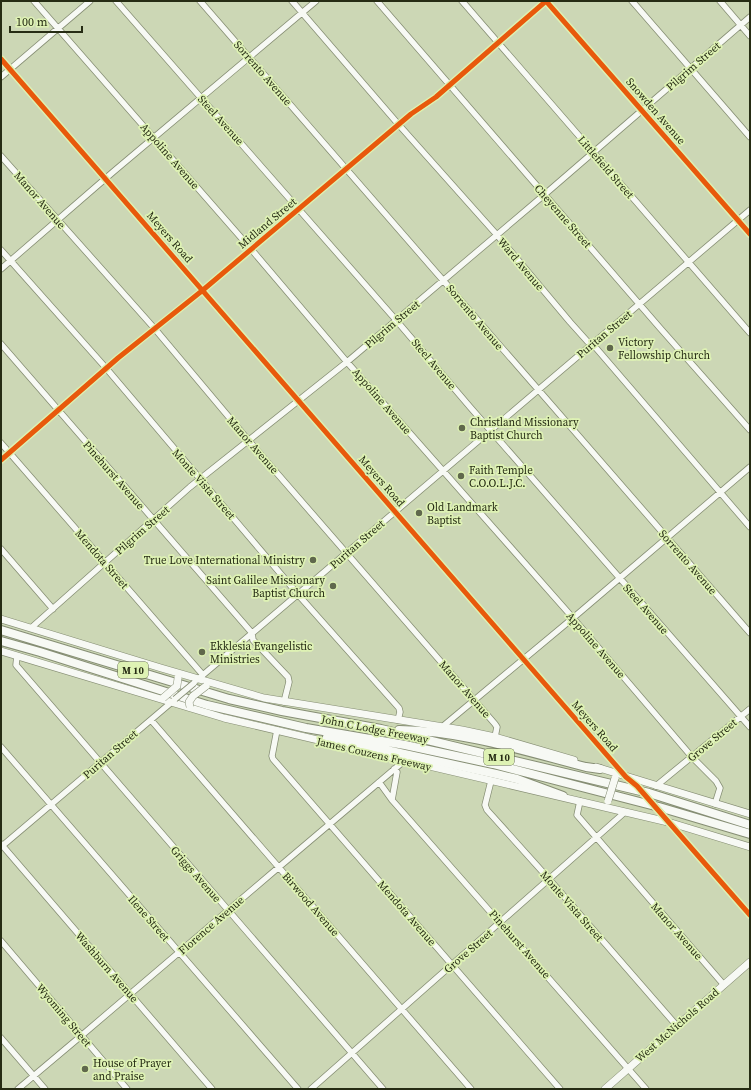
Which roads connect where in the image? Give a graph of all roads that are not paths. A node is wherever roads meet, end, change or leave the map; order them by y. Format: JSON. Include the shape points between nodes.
{"nodes":[{"id":1,"x":34,"y":1,"type":"edge"},
{"id":2,"x":90,"y":1,"type":"edge"},
{"id":3,"x":116,"y":1,"type":"edge"},
{"id":4,"x":200,"y":1,"type":"edge"},
{"id":5,"x":292,"y":1,"type":"edge"},
{"id":6,"x":316,"y":1,"type":"edge"},
{"id":7,"x":377,"y":1,"type":"edge"},
{"id":8,"x":462,"y":1,"type":"edge"},
{"id":9,"x":546,"y":1,"type":"edge"},
{"id":10,"x":632,"y":1,"type":"edge"},
{"id":11,"x":720,"y":1,"type":"edge"},
{"id":12,"x":302,"y":12,"type":"junction"},
{"id":13,"x":750,"y":17,"type":"edge"},
{"id":14,"x":740,"y":25,"type":"junction"},
{"id":15,"x":58,"y":28,"type":"junction"},
{"id":16,"x":750,"y":36,"type":"edge"},
{"id":17,"x":498,"y":43,"type":"junction"},
{"id":18,"x":249,"y":57,"type":"junction"},
{"id":19,"x":1,"y":59,"type":"edge"},
{"id":20,"x":690,"y":68,"type":"junction"},
{"id":21,"x":10,"y":69,"type":"junction"},
{"id":22,"x":1,"y":77,"type":"edge"},
{"id":23,"x":449,"y":85,"type":"junction"},
{"id":24,"x":201,"y":98,"type":"junction"},
{"id":25,"x":642,"y":111,"type":"junction"},
{"id":26,"x":399,"y":125,"type":"junction"},
{"id":27,"x":750,"y":137,"type":"edge"},
{"id":28,"x":153,"y":138,"type":"junction"},
{"id":29,"x":593,"y":152,"type":"junction"},
{"id":30,"x":1,"y":156,"type":"edge"},
{"id":31,"x":347,"y":169,"type":"junction"},
{"id":32,"x":106,"y":178,"type":"junction"},
{"id":33,"x":544,"y":194,"type":"junction"},
{"id":34,"x":299,"y":209,"type":"junction"},
{"id":35,"x":750,"y":210,"type":"edge"},
{"id":36,"x":58,"y":220,"type":"junction"},
{"id":37,"x":738,"y":220,"type":"junction"},
{"id":38,"x":750,"y":234,"type":"edge"},
{"id":39,"x":497,"y":235,"type":"junction"},
{"id":40,"x":251,"y":249,"type":"junction"},
{"id":41,"x":1,"y":250,"type":"edge"},
{"id":42,"x":11,"y":261,"type":"junction"},
{"id":43,"x":688,"y":262,"type":"junction"},
{"id":44,"x":1,"y":270,"type":"edge"},
{"id":45,"x":443,"y":280,"type":"junction"},
{"id":46,"x":203,"y":290,"type":"junction"},
{"id":47,"x":639,"y":304,"type":"junction"},
{"id":48,"x":396,"y":320,"type":"junction"},
{"id":49,"x":155,"y":329,"type":"junction"},
{"id":50,"x":750,"y":333,"type":"edge"},
{"id":51,"x":1,"y":344,"type":"edge"},
{"id":52,"x":592,"y":344,"type":"junction"},
{"id":53,"x":347,"y":362,"type":"junction"},
{"id":54,"x":106,"y":368,"type":"junction"},
{"id":55,"x":537,"y":390,"type":"junction"},
{"id":56,"x":300,"y":401,"type":"junction"},
{"id":57,"x":58,"y":410,"type":"junction"},
{"id":58,"x":491,"y":430,"type":"junction"},
{"id":59,"x":750,"y":430,"type":"edge"},
{"id":60,"x":249,"y":441,"type":"junction"},
{"id":61,"x":1,"y":443,"type":"edge"},
{"id":62,"x":10,"y":453,"type":"junction"},
{"id":63,"x":1,"y":460,"type":"edge"},
{"id":64,"x":750,"y":467,"type":"edge"},
{"id":65,"x":443,"y":471,"type":"junction"},
{"id":66,"x":200,"y":480,"type":"junction"},
{"id":67,"x":720,"y":492,"type":"junction"},
{"id":68,"x":395,"y":512,"type":"junction"},
{"id":69,"x":153,"y":520,"type":"junction"},
{"id":70,"x":750,"y":527,"type":"edge"},
{"id":71,"x":667,"y":538,"type":"junction"},
{"id":72,"x":1,"y":549,"type":"edge"},
{"id":73,"x":347,"y":553,"type":"junction"},
{"id":74,"x":105,"y":563,"type":"junction"},
{"id":75,"x":619,"y":578,"type":"junction"},
{"id":76,"x":299,"y":594,"type":"junction"},
{"id":77,"x":53,"y":609,"type":"junction"},
{"id":78,"x":573,"y":618,"type":"junction"},
{"id":79,"x":1,"y":619,"type":"edge"},
{"id":80,"x":32,"y":628,"type":"junction"},
{"id":81,"x":1,"y":630,"type":"edge"},
{"id":82,"x":252,"y":633,"type":"junction"},
{"id":83,"x":750,"y":634,"type":"edge"},
{"id":84,"x":1,"y":641,"type":"edge"},
{"id":85,"x":2,"y":653,"type":"edge"},
{"id":86,"x":17,"y":656,"type":"junction"},
{"id":87,"x":524,"y":659,"type":"junction"},
{"id":88,"x":173,"y":672,"type":"junction"},
{"id":89,"x":198,"y":679,"type":"junction"},
{"id":90,"x":227,"y":688,"type":"junction"},
{"id":91,"x":159,"y":698,"type":"junction"},
{"id":92,"x":173,"y":701,"type":"junction"},
{"id":93,"x":474,"y":701,"type":"junction"},
{"id":94,"x":284,"y":702,"type":"junction"},
{"id":95,"x":191,"y":708,"type":"junction"},
{"id":96,"x":750,"y":709,"type":"edge"},
{"id":97,"x":740,"y":717,"type":"junction"},
{"id":98,"x":151,"y":720,"type":"junction"},
{"id":99,"x":398,"y":720,"type":"junction"},
{"id":100,"x":442,"y":727,"type":"junction"},
{"id":101,"x":306,"y":728,"type":"junction"},
{"id":102,"x":750,"y":728,"type":"edge"},
{"id":103,"x":381,"y":729,"type":"junction"},
{"id":104,"x":277,"y":730,"type":"junction"},
{"id":105,"x":495,"y":737,"type":"junction"},
{"id":106,"x":1,"y":747,"type":"edge"},
{"id":107,"x":692,"y":757,"type":"junction"},
{"id":108,"x":404,"y":761,"type":"junction"},
{"id":109,"x":100,"y":763,"type":"junction"},
{"id":110,"x":394,"y":769,"type":"junction"},
{"id":111,"x":600,"y":769,"type":"junction"},
{"id":112,"x":615,"y":776,"type":"junction"},
{"id":113,"x":626,"y":777,"type":"junction"},
{"id":114,"x":491,"y":781,"type":"junction"},
{"id":115,"x":379,"y":782,"type":"junction"},
{"id":116,"x":656,"y":786,"type":"junction"},
{"id":117,"x":563,"y":796,"type":"junction"},
{"id":118,"x":392,"y":800,"type":"junction"},
{"id":119,"x":580,"y":801,"type":"junction"},
{"id":120,"x":607,"y":804,"type":"junction"},
{"id":121,"x":715,"y":804,"type":"junction"},
{"id":122,"x":51,"y":805,"type":"junction"},
{"id":123,"x":625,"y":812,"type":"junction"},
{"id":124,"x":750,"y":814,"type":"edge"},
{"id":125,"x":668,"y":822,"type":"junction"},
{"id":126,"x":330,"y":823,"type":"junction"},
{"id":127,"x":750,"y":825,"type":"edge"},
{"id":128,"x":750,"y":834,"type":"edge"},
{"id":129,"x":597,"y":838,"type":"junction"},
{"id":130,"x":1,"y":846,"type":"edge"},
{"id":131,"x":750,"y":847,"type":"edge"},
{"id":132,"x":278,"y":867,"type":"junction"},
{"id":133,"x":550,"y":879,"type":"junction"},
{"id":134,"x":228,"y":910,"type":"junction"},
{"id":135,"x":750,"y":915,"type":"edge"},
{"id":136,"x":501,"y":922,"type":"junction"},
{"id":137,"x":1,"y":941,"type":"edge"},
{"id":138,"x":179,"y":952,"type":"junction"},
{"id":139,"x":750,"y":962,"type":"edge"},
{"id":140,"x":452,"y":964,"type":"junction"},
{"id":141,"x":724,"y":985,"type":"junction"},
{"id":142,"x":130,"y":994,"type":"junction"},
{"id":143,"x":401,"y":1009,"type":"junction"},
{"id":144,"x":677,"y":1026,"type":"junction"},
{"id":145,"x":81,"y":1036,"type":"junction"},
{"id":146,"x":1,"y":1038,"type":"edge"},
{"id":147,"x":351,"y":1053,"type":"junction"},
{"id":148,"x":628,"y":1068,"type":"junction"},
{"id":149,"x":34,"y":1076,"type":"junction"},
{"id":150,"x":18,"y":1089,"type":"edge"},
{"id":151,"x":45,"y":1089,"type":"edge"},
{"id":152,"x":127,"y":1089,"type":"edge"},
{"id":153,"x":212,"y":1089,"type":"edge"},
{"id":154,"x":298,"y":1089,"type":"edge"},
{"id":155,"x":311,"y":1089,"type":"edge"},
{"id":156,"x":383,"y":1089,"type":"edge"},
{"id":157,"x":471,"y":1089,"type":"edge"},
{"id":158,"x":560,"y":1089,"type":"edge"},
{"id":159,"x":605,"y":1089,"type":"edge"},
{"id":160,"x":646,"y":1089,"type":"edge"}],
"edges":[{"from":1,"to":15,"type":"street","name":"Appoline Avenue"},
{"from":2,"to":15,"type":"street"},
{"from":3,"to":24,"type":"street","name":"Steel Avenue"},
{"from":4,"to":18,"type":"street","name":"Sorrento Avenue"},
{"from":5,"to":12,"type":"street","name":"Ward Avenue"},
{"from":6,"to":12,"type":"street"},
{"from":7,"to":23,"type":"street","name":"Cheyenne Street"},
{"from":8,"to":17,"type":"street","name":"Littlefield Street"},
{"from":9,"to":17,"type":"street","name":"Midland Street"},
{"from":9,"to":25,"type":"street","name":"Snowden Avenue"},
{"from":10,"to":20,"type":"street"},
{"from":11,"to":14,"type":"street"},
{"from":12,"to":18,"type":"street"},
{"from":12,"to":26,"type":"street","name":"Ward Avenue"},
{"from":13,"to":14,"type":"street","name":"Pilgrim Street"},
{"from":14,"to":16,"type":"street"},
{"from":14,"to":20,"type":"street","name":"Pilgrim Street"},
{"from":15,"to":21,"type":"street"},
{"from":15,"to":28,"type":"street","name":"Appoline Avenue"},
{"from":17,"to":23,"type":"street","name":"Midland Street"},
{"from":17,"to":29,"type":"street","name":"Littlefield Street"},
{"from":18,"to":24,"type":"street"},
{"from":18,"to":31,"type":"street","name":"Sorrento Avenue"},
{"from":19,"to":21,"type":"street","name":"Meyers Road"},
{"from":20,"to":25,"type":"street","name":"Pilgrim Street"},
{"from":20,"to":27,"type":"street"},
{"from":21,"to":22,"type":"street"},
{"from":21,"to":32,"type":"street","name":"Meyers Road"},
{"from":23,"to":26,"type":"street","name":"Midland Street"},
{"from":23,"to":33,"type":"street","name":"Cheyenne Street"},
{"from":24,"to":28,"type":"street"},
{"from":24,"to":34,"type":"street","name":"Steel Avenue"},
{"from":25,"to":29,"type":"street","name":"Pilgrim Street"},
{"from":25,"to":37,"type":"street","name":"Snowden Avenue"},
{"from":26,"to":31,"type":"street","name":"Midland Street"},
{"from":26,"to":39,"type":"street","name":"Ward Avenue"},
{"from":28,"to":32,"type":"street"},
{"from":28,"to":40,"type":"street","name":"Appoline Avenue"},
{"from":29,"to":33,"type":"street","name":"Pilgrim Street"},
{"from":29,"to":43,"type":"street","name":"Littlefield Street"},
{"from":30,"to":36,"type":"street","name":"Manor Avenue"},
{"from":31,"to":34,"type":"street","name":"Midland Street"},
{"from":31,"to":45,"type":"street","name":"Sorrento Avenue"},
{"from":32,"to":36,"type":"street"},
{"from":32,"to":46,"type":"street","name":"Meyers Road"},
{"from":33,"to":39,"type":"street","name":"Pilgrim Street"},
{"from":33,"to":47,"type":"street","name":"Cheyenne Street"},
{"from":34,"to":40,"type":"street","name":"Midland Street"},
{"from":34,"to":48,"type":"street","name":"Steel Avenue"},
{"from":35,"to":37,"type":"street","name":"Puritan Street"},
{"from":36,"to":42,"type":"street"},
{"from":36,"to":49,"type":"street","name":"Manor Avenue"},
{"from":37,"to":38,"type":"street","name":"Snowden Avenue"},
{"from":37,"to":43,"type":"street","name":"Puritan Street"},
{"from":39,"to":45,"type":"street","name":"Pilgrim Street"},
{"from":39,"to":52,"type":"street","name":"Ward Avenue","via":[[570,322]]},
{"from":40,"to":46,"type":"street","name":"Midland Street"},
{"from":40,"to":53,"type":"street","name":"Appoline Avenue"},
{"from":41,"to":42,"type":"street","name":"Monte Vista Street"},
{"from":42,"to":44,"type":"street"},
{"from":42,"to":54,"type":"street","name":"Monte Vista Street"},
{"from":43,"to":47,"type":"street","name":"Puritan Street"},
{"from":43,"to":50,"type":"street","name":"Littlefield Street"},
{"from":45,"to":48,"type":"street","name":"Pilgrim Street"},
{"from":45,"to":55,"type":"street","name":"Sorrento Avenue"},
{"from":46,"to":49,"type":"street","name":"Midland Street"},
{"from":46,"to":56,"type":"street","name":"Meyers Road"},
{"from":47,"to":52,"type":"street","name":"Puritan Street"},
{"from":47,"to":59,"type":"street","name":"Cheyenne Street"},
{"from":48,"to":53,"type":"street","name":"Pilgrim Street"},
{"from":48,"to":58,"type":"street","name":"Steel Avenue"},
{"from":49,"to":54,"type":"street","name":"Midland Street"},
{"from":49,"to":60,"type":"street","name":"Manor Avenue"},
{"from":51,"to":57,"type":"street","name":"Pinehurst Avenue"},
{"from":52,"to":55,"type":"street","name":"Puritan Street"},
{"from":52,"to":67,"type":"street","name":"Ward Avenue"},
{"from":53,"to":56,"type":"street","name":"Pilgrim Street"},
{"from":53,"to":65,"type":"street","name":"Appoline Avenue"},
{"from":54,"to":57,"type":"street","name":"Midland Street"},
{"from":54,"to":66,"type":"street","name":"Monte Vista Street"},
{"from":55,"to":58,"type":"street","name":"Puritan Street"},
{"from":55,"to":71,"type":"street","name":"Sorrento Avenue"},
{"from":56,"to":60,"type":"street","name":"Pilgrim Street"},
{"from":56,"to":68,"type":"street","name":"Meyers Road"},
{"from":57,"to":62,"type":"street","name":"Midland Street"},
{"from":57,"to":69,"type":"street","name":"Pinehurst Avenue"},
{"from":58,"to":65,"type":"street","name":"Puritan Street"},
{"from":58,"to":75,"type":"street","name":"Steel Avenue"},
{"from":60,"to":66,"type":"street","name":"Pilgrim Street"},
{"from":60,"to":73,"type":"street","name":"Manor Avenue"},
{"from":61,"to":62,"type":"street","name":"Mendota Street"},
{"from":62,"to":63,"type":"street","name":"Midland Street"},
{"from":62,"to":74,"type":"street","name":"Mendota Street"},
{"from":64,"to":67,"type":"street"},
{"from":65,"to":68,"type":"street","name":"Puritan Street"},
{"from":65,"to":78,"type":"street","name":"Appoline Avenue"},
{"from":66,"to":69,"type":"street","name":"Pilgrim Street"},
{"from":66,"to":76,"type":"street","name":"Monte Vista Street"},
{"from":67,"to":70,"type":"street","name":"Ward Avenue"},
{"from":67,"to":71,"type":"street"},
{"from":68,"to":73,"type":"street","name":"Puritan Street"},
{"from":68,"to":87,"type":"street","name":"Meyers Road"},
{"from":69,"to":74,"type":"street","name":"Pilgrim Street"},
{"from":69,"to":82,"type":"street","name":"Pinehurst Avenue"},
{"from":71,"to":75,"type":"street"},
{"from":71,"to":83,"type":"street","name":"Sorrento Avenue"},
{"from":72,"to":77,"type":"street"},
{"from":73,"to":76,"type":"street","name":"Puritan Street"},
{"from":73,"to":93,"type":"street","name":"Manor Avenue"},
{"from":74,"to":77,"type":"street","name":"Pilgrim Street"},
{"from":74,"to":89,"type":"street","name":"Mendota Street"},
{"from":75,"to":78,"type":"street"},
{"from":75,"to":97,"type":"street","name":"Steel Avenue"},
{"from":76,"to":82,"type":"street","name":"Puritan Street"},
{"from":76,"to":99,"type":"street","name":"Monte Vista Street","via":[[399,708]]},
{"from":77,"to":80,"type":"street","name":"Pilgrim Street"},
{"from":78,"to":87,"type":"street"},
{"from":78,"to":107,"type":"street","name":"Appoline Avenue"},
{"from":79,"to":80,"type":"main road"},
{"from":80,"to":88,"type":"main road"},
{"from":81,"to":103,"type":"highway","name":"John C Lodge Freeway","number":"M 10","via":[[229,699]]},
{"from":82,"to":89,"type":"street","name":"Puritan Street"},
{"from":82,"to":94,"type":"street","name":"Pinehurst Avenue","via":[[253,640],[289,679]]},
{"from":84,"to":101,"type":"highway","name":"John C Lodge Freeway","number":"M 10","via":[[207,705]]},
{"from":85,"to":86,"type":"main road","name":"James Couzens Freeway"},
{"from":86,"to":91,"type":"main road","name":"James Couzens Freeway"},
{"from":86,"to":109,"type":"street","name":"Griggs Avenue","via":[[16,665]]},
{"from":87,"to":93,"type":"street"},
{"from":87,"to":113,"type":"street","name":"Meyers Road"},
{"from":88,"to":89,"type":"main road"},
{"from":88,"to":91,"type":"main road","bridge":true,"via":[[178,678],[177,686],[169,694]]},
{"from":89,"to":90,"type":"main road"},
{"from":89,"to":92,"type":"street","name":"Puritan Street","bridge":true},
{"from":90,"to":94,"type":"main road"},
{"from":90,"to":95,"type":"main road","bridge":true,"via":[[206,686],[193,696],[189,702]]},
{"from":91,"to":92,"type":"main road","name":"James Couzens Freeway"},
{"from":92,"to":95,"type":"main road","name":"James Couzens Freeway"},
{"from":92,"to":98,"type":"street","name":"Puritan Street"},
{"from":93,"to":100,"type":"street"},
{"from":93,"to":105,"type":"street","name":"Manor Avenue","via":[[497,727]]},
{"from":94,"to":99,"type":"main road"},
{"from":95,"to":104,"type":"main road","name":"James Couzens Freeway"},
{"from":96,"to":97,"type":"street","name":"Grove Street"},
{"from":97,"to":102,"type":"street","name":"Steel Avenue"},
{"from":97,"to":107,"type":"street","name":"Grove Street"},
{"from":98,"to":109,"type":"street","name":"Puritan Street"},
{"from":98,"to":132,"type":"street","name":"Birwood Avenue"},
{"from":99,"to":100,"type":"main road"},
{"from":100,"to":105,"type":"main road"},
{"from":101,"to":117,"type":"highway","via":[[320,735],[496,774]]},
{"from":101,"to":128,"type":"highway","name":"John C Lodge Freeway","number":"M 10","via":[[494,764],[659,807]]},
{"from":103,"to":111,"type":"highway","via":[[416,730],[463,737]]},
{"from":103,"to":127,"type":"highway","name":"John C Lodge Freeway","number":"M 10","via":[[649,793]]},
{"from":104,"to":108,"type":"main road","name":"James Couzens Freeway"},
{"from":104,"to":126,"type":"street","name":"Mendota Avenue","via":[[272,758]]},
{"from":105,"to":111,"type":"main road"},
{"from":106,"to":122,"type":"street","name":"Ilene Street"},
{"from":107,"to":116,"type":"street","name":"Grove Street"},
{"from":107,"to":121,"type":"street","name":"Appoline Avenue","via":[[719,784]]},
{"from":108,"to":110,"type":"street","name":"Florence Avenue"},
{"from":108,"to":114,"type":"main road","name":"James Couzens Freeway"},
{"from":109,"to":122,"type":"street","name":"Puritan Street"},
{"from":109,"to":134,"type":"street","name":"Griggs Avenue"},
{"from":110,"to":115,"type":"street","name":"Florence Avenue"},
{"from":110,"to":118,"type":"street","via":[[397,772]]},
{"from":111,"to":112,"type":"main road"},
{"from":112,"to":113,"type":"main road"},
{"from":112,"to":120,"type":"main road","bridge":true},
{"from":113,"to":116,"type":"main road"},
{"from":113,"to":125,"type":"street","name":"Meyers Road","bridge":true},
{"from":114,"to":117,"type":"main road","name":"James Couzens Freeway"},
{"from":114,"to":133,"type":"street","name":"Monte Vista Street","via":[[485,808]]},
{"from":115,"to":118,"type":"street","name":"Pinehurst Avenue"},
{"from":115,"to":126,"type":"street","name":"Florence Avenue"},
{"from":116,"to":121,"type":"main road"},
{"from":117,"to":119,"type":"main road","name":"James Couzens Freeway"},
{"from":118,"to":136,"type":"street","name":"Pinehurst Avenue"},
{"from":119,"to":120,"type":"main road","name":"James Couzens Freeway"},
{"from":119,"to":129,"type":"street","name":"Manor Avenue","via":[[577,815]]},
{"from":120,"to":123,"type":"main road","name":"James Couzens Freeway"},
{"from":121,"to":124,"type":"main road"},
{"from":122,"to":130,"type":"street","name":"Puritan Street"},
{"from":122,"to":138,"type":"street","name":"Ilene Street"},
{"from":123,"to":125,"type":"main road","name":"James Couzens Freeway"},
{"from":123,"to":129,"type":"street","name":"Grove Street"},
{"from":125,"to":131,"type":"main road","name":"James Couzens Freeway"},
{"from":125,"to":135,"type":"street","name":"Meyers Road"},
{"from":126,"to":132,"type":"street","name":"Florence Avenue"},
{"from":126,"to":140,"type":"street","name":"Mendota Avenue"},
{"from":129,"to":133,"type":"street","name":"Grove Street"},
{"from":129,"to":141,"type":"street","name":"Manor Avenue"},
{"from":130,"to":142,"type":"street","name":"Washburn Avenue"},
{"from":132,"to":134,"type":"street","name":"Florence Avenue"},
{"from":132,"to":143,"type":"street","name":"Birwood Avenue"},
{"from":133,"to":136,"type":"street","name":"Grove Street"},
{"from":133,"to":144,"type":"street","name":"Monte Vista Street"},
{"from":134,"to":138,"type":"street","name":"Florence Avenue"},
{"from":134,"to":147,"type":"street","name":"Griggs Avenue"},
{"from":136,"to":140,"type":"street","name":"Grove Street"},
{"from":136,"to":148,"type":"street","name":"Pinehurst Avenue"},
{"from":137,"to":145,"type":"street","name":"Wyoming Street"},
{"from":138,"to":142,"type":"street","name":"Florence Avenue"},
{"from":138,"to":154,"type":"street","name":"Ilene Street"},
{"from":139,"to":141,"type":"main road","name":"West McNichols Road"},
{"from":140,"to":143,"type":"street","name":"Grove Street"},
{"from":140,"to":158,"type":"street","name":"Mendota Avenue"},
{"from":141,"to":144,"type":"main road","name":"West McNichols Road"},
{"from":142,"to":145,"type":"street","name":"Florence Avenue"},
{"from":142,"to":153,"type":"street","name":"Washburn Avenue"},
{"from":143,"to":147,"type":"street","name":"Grove Street"},
{"from":143,"to":157,"type":"street","name":"Birwood Avenue"},
{"from":144,"to":148,"type":"main road","name":"West McNichols Road"},
{"from":145,"to":149,"type":"street","name":"Florence Avenue"},
{"from":145,"to":152,"type":"street","name":"Wyoming Street"},
{"from":146,"to":149,"type":"street"},
{"from":147,"to":155,"type":"street","name":"Grove Street"},
{"from":147,"to":156,"type":"street","name":"Griggs Avenue"},
{"from":148,"to":159,"type":"main road","name":"West McNichols Road"},
{"from":148,"to":160,"type":"street","name":"Pinehurst Avenue"},
{"from":149,"to":150,"type":"street","name":"Florence Avenue"},
{"from":149,"to":151,"type":"street"}]}
